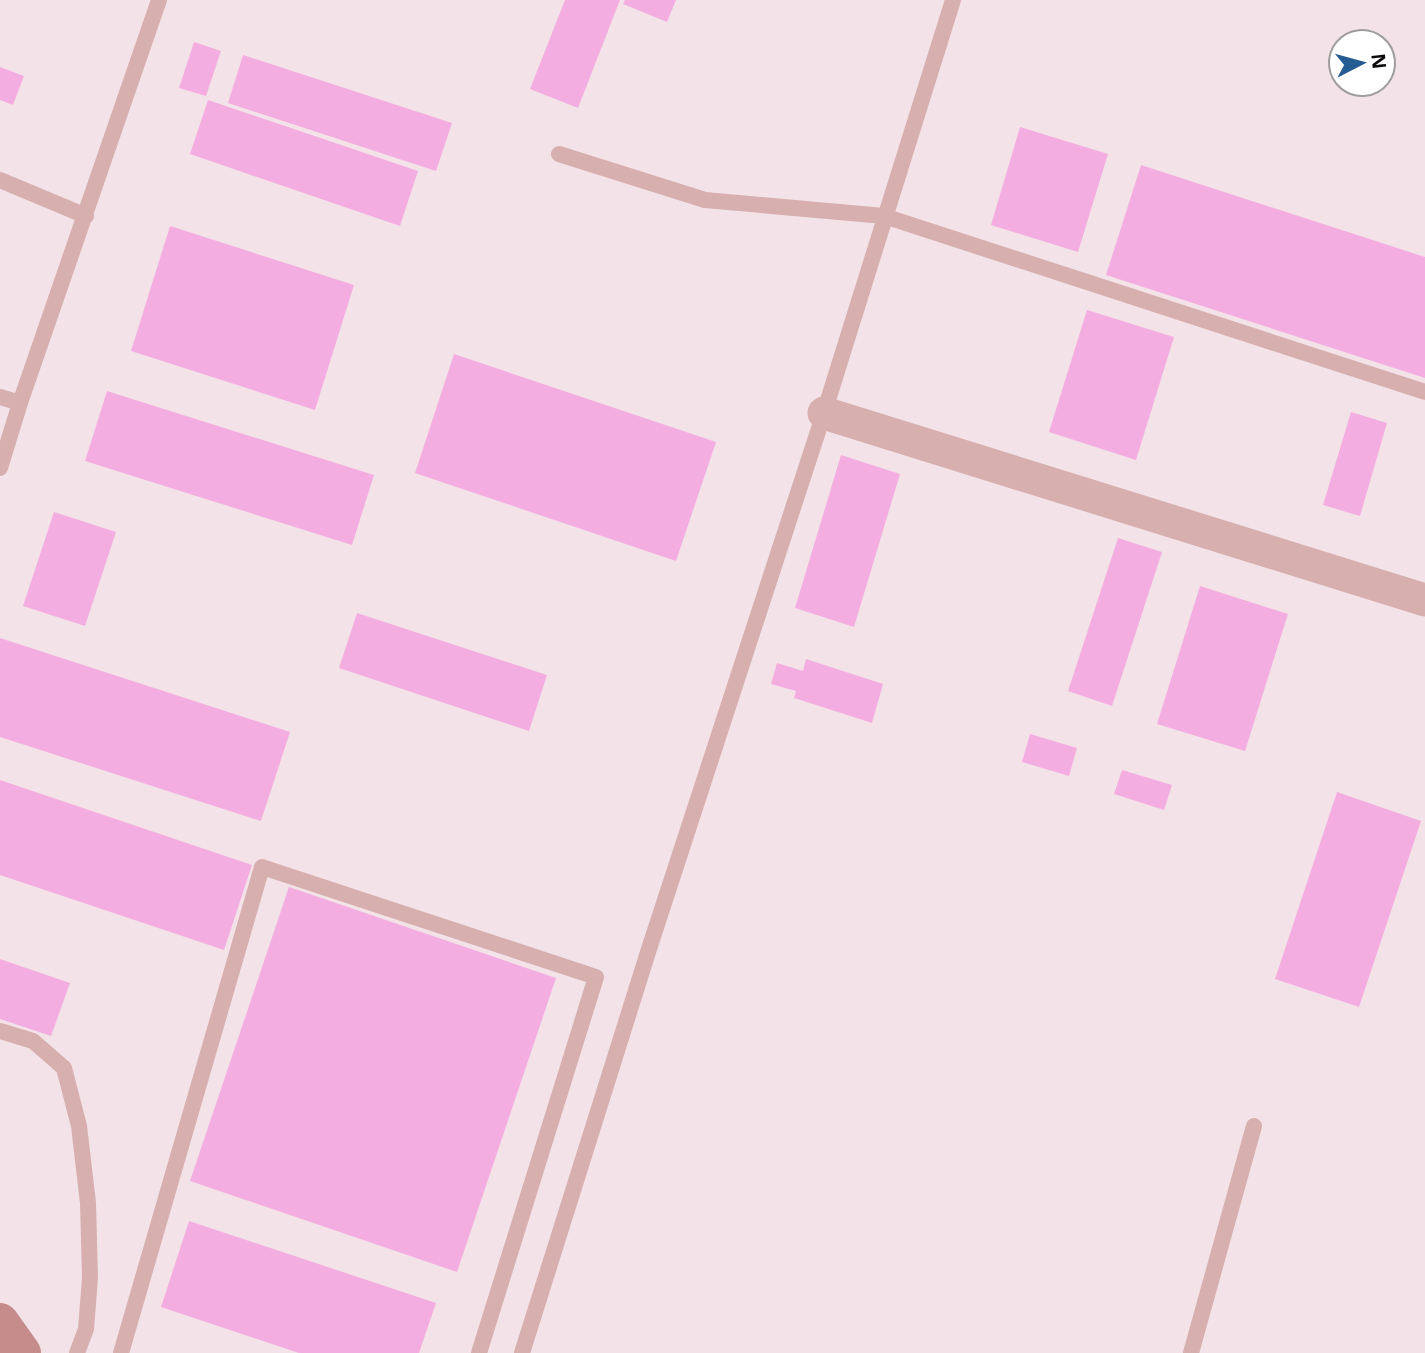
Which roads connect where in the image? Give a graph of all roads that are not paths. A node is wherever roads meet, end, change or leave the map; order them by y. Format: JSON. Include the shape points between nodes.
{"nodes":[{"id":1,"x":159,"y":0,"type":"edge"},
{"id":2,"x":953,"y":0,"type":"edge"},
{"id":3,"x":559,"y":154,"type":"dead end"},
{"id":4,"x":0,"y":180,"type":"edge"},
{"id":5,"x":86,"y":216,"type":"junction"},
{"id":6,"x":884,"y":216,"type":"junction"},
{"id":7,"x":1425,"y":392,"type":"edge"},
{"id":8,"x":0,"y":397,"type":"edge"},
{"id":9,"x":20,"y":403,"type":"junction"},
{"id":10,"x":824,"y":413,"type":"junction"},
{"id":11,"x":0,"y":468,"type":"edge"},
{"id":12,"x":1425,"y":600,"type":"edge"},
{"id":13,"x":0,"y":1031,"type":"edge"},
{"id":14,"x":1254,"y":1126,"type":"dead end"},
{"id":15,"x":0,"y":1322,"type":"edge"},
{"id":16,"x":22,"y":1353,"type":"edge"},
{"id":17,"x":77,"y":1353,"type":"edge"},
{"id":18,"x":121,"y":1353,"type":"edge"},
{"id":19,"x":478,"y":1353,"type":"edge"},
{"id":20,"x":523,"y":1353,"type":"edge"},
{"id":21,"x":1191,"y":1353,"type":"edge"}],
"edges":[{"from":1,"to":5,"type":"lane"},
{"from":2,"to":6,"type":"lane"},
{"from":3,"to":6,"type":"lane","via":[[705,200]]},
{"from":4,"to":5,"type":"lane"},
{"from":5,"to":9,"type":"lane"},
{"from":6,"to":7,"type":"lane"},
{"from":6,"to":10,"type":"lane"},
{"from":8,"to":9,"type":"lane"},
{"from":9,"to":11,"type":"lane"},
{"from":10,"to":12,"type":"street"},
{"from":10,"to":20,"type":"lane"},
{"from":13,"to":17,"type":"lane","via":[[33,1041],[64,1068],[79,1126],[89,1203],[90,1278],[86,1329]]},
{"from":14,"to":21,"type":"lane"},
{"from":15,"to":16,"type":"main road"},
{"from":18,"to":19,"type":"lane","via":[[262,867],[596,977]]}]}
